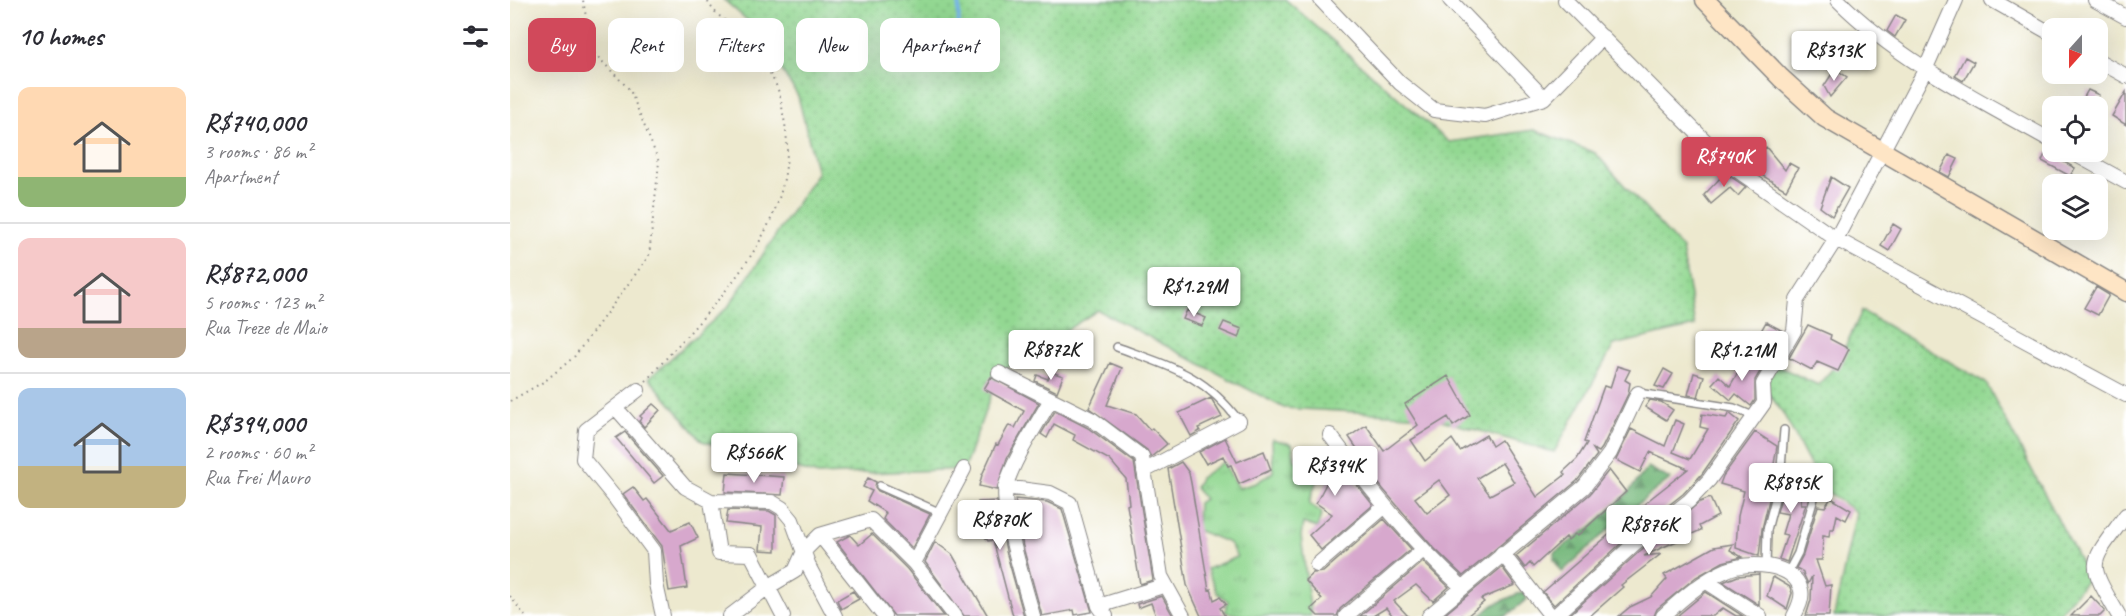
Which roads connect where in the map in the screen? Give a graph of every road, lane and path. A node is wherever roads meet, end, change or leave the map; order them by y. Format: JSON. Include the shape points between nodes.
{"nodes":[{"id":1,"x":582,"y":0,"type":"edge"},
{"id":2,"x":706,"y":0,"type":"edge"},
{"id":3,"x":1321,"y":0,"type":"edge"},
{"id":4,"x":1450,"y":0,"type":"edge"},
{"id":5,"x":1565,"y":0,"type":"edge"},
{"id":6,"x":1705,"y":0,"type":"edge"},
{"id":7,"x":1838,"y":0,"type":"edge"},
{"id":8,"x":1956,"y":0,"type":"edge"},
{"id":9,"x":1992,"y":0,"type":"edge"},
{"id":10,"x":2095,"y":0,"type":"edge"},
{"id":11,"x":2126,"y":17,"type":"edge"},
{"id":12,"x":2042,"y":28,"type":"edge"},
{"id":13,"x":1603,"y":38,"type":"junction"},
{"id":14,"x":2108,"y":66,"type":"edge"},
{"id":15,"x":1925,"y":70,"type":"junction"},
{"id":16,"x":2126,"y":76,"type":"edge"},
{"id":17,"x":1544,"y":98,"type":"junction"},
{"id":18,"x":2042,"y":135,"type":"edge"},
{"id":19,"x":1881,"y":151,"type":"junction"},
{"id":20,"x":2089,"y":162,"type":"edge"},
{"id":21,"x":2126,"y":182,"type":"edge"},
{"id":22,"x":1836,"y":239,"type":"junction"},
{"id":23,"x":2126,"y":292,"type":"edge"},
{"id":24,"x":1117,"y":347,"type":"dead end"},
{"id":25,"x":999,"y":373,"type":"dead end"},
{"id":26,"x":638,"y":390,"type":"joint"},
{"id":27,"x":1638,"y":393,"type":"joint"},
{"id":28,"x":2126,"y":395,"type":"edge"},
{"id":29,"x":1051,"y":399,"type":"junction"},
{"id":30,"x":510,"y":401,"type":"edge"},
{"id":31,"x":616,"y":408,"type":"junction"},
{"id":32,"x":1753,"y":416,"type":"junction"},
{"id":33,"x":1239,"y":421,"type":"joint"},
{"id":34,"x":1784,"y":430,"type":"dead end"},
{"id":35,"x":1330,"y":435,"type":"dead end"},
{"id":36,"x":964,"y":469,"type":"dead end"},
{"id":37,"x":1144,"y":471,"type":"junction"},
{"id":38,"x":880,"y":486,"type":"dead end"},
{"id":39,"x":1005,"y":488,"type":"junction"},
{"id":40,"x":1815,"y":495,"type":"dead end"},
{"id":41,"x":711,"y":501,"type":"junction"},
{"id":42,"x":1384,"y":507,"type":"junction"},
{"id":43,"x":941,"y":513,"type":"junction"},
{"id":44,"x":2126,"y":515,"type":"edge"},
{"id":45,"x":820,"y":535,"type":"junction"},
{"id":46,"x":1422,"y":550,"type":"junction"},
{"id":47,"x":804,"y":551,"type":"junction"},
{"id":48,"x":1502,"y":553,"type":"junction"},
{"id":49,"x":914,"y":563,"type":"junction"},
{"id":50,"x":1317,"y":565,"type":"dead end"},
{"id":51,"x":1766,"y":566,"type":"junction"},
{"id":52,"x":1787,"y":574,"type":"junction"},
{"id":53,"x":1707,"y":582,"type":"junction"},
{"id":54,"x":1166,"y":585,"type":"junction"},
{"id":55,"x":768,"y":586,"type":"junction"},
{"id":56,"x":1462,"y":587,"type":"junction"},
{"id":57,"x":510,"y":596,"type":"edge"},
{"id":58,"x":1102,"y":611,"type":"edge"},
{"id":59,"x":2114,"y":613,"type":"edge"},
{"id":60,"x":525,"y":616,"type":"edge"},
{"id":61,"x":663,"y":616,"type":"edge"},
{"id":62,"x":730,"y":616,"type":"edge"},
{"id":63,"x":783,"y":616,"type":"edge"},
{"id":64,"x":835,"y":616,"type":"edge"},
{"id":65,"x":884,"y":616,"type":"edge"},
{"id":66,"x":955,"y":616,"type":"edge"},
{"id":67,"x":1032,"y":616,"type":"edge"},
{"id":68,"x":1183,"y":616,"type":"edge"},
{"id":69,"x":1346,"y":616,"type":"edge"},
{"id":70,"x":1429,"y":616,"type":"edge"},
{"id":71,"x":1553,"y":616,"type":"edge"},
{"id":72,"x":1663,"y":616,"type":"edge"},
{"id":73,"x":1760,"y":616,"type":"edge"},
{"id":74,"x":1794,"y":616,"type":"edge"}],
"edges":[{"from":1,"to":30,"type":"path","via":[[592,51],[630,90],[659,162],[649,256],[574,357],[545,381]]},
{"from":2,"to":26,"type":"path","via":[[760,55],[778,90],[788,134],[785,177],[776,213],[744,267]]},
{"from":3,"to":17,"type":"street","via":[[1400,83],[1434,110],[1485,116]]},
{"from":4,"to":17,"type":"street"},
{"from":5,"to":13,"type":"street"},
{"from":6,"to":19,"type":"street","via":[[1825,118]]},
{"from":7,"to":15,"type":"street","via":[[1859,21]]},
{"from":8,"to":15,"type":"street"},
{"from":9,"to":12,"type":"street"},
{"from":10,"to":11,"type":"street"},
{"from":13,"to":17,"type":"street"},
{"from":13,"to":22,"type":"street","via":[[1728,164]]},
{"from":14,"to":16,"type":"street"},
{"from":15,"to":18,"type":"street"},
{"from":15,"to":19,"type":"street"},
{"from":19,"to":22,"type":"street"},
{"from":19,"to":23,"type":"street"},
{"from":20,"to":21,"type":"street"},
{"from":22,"to":28,"type":"street"},
{"from":22,"to":32,"type":"street","via":[[1797,300],[1794,331],[1763,384],[1765,400]]},
{"from":24,"to":33,"type":"lane","via":[[1182,370],[1201,381]]},
{"from":25,"to":29,"type":"street"},
{"from":26,"to":31,"type":"street"},
{"from":27,"to":32,"type":"lane","via":[[1734,408]]},
{"from":27,"to":48,"type":"street","via":[[1601,469],[1565,504]]},
{"from":29,"to":37,"type":"street","via":[[1093,420],[1142,457]]},
{"from":29,"to":39,"type":"street"},
{"from":31,"to":41,"type":"street","via":[[685,487]]},
{"from":31,"to":61,"type":"street","via":[[586,430],[583,459],[654,552]]},
{"from":32,"to":71,"type":"street","via":[[1709,480],[1689,501]]},
{"from":33,"to":37,"type":"street"},
{"from":34,"to":51,"type":"lane","via":[[1780,480],[1767,530]]},
{"from":35,"to":42,"type":"street"},
{"from":36,"to":43,"type":"street"},
{"from":37,"to":54,"type":"street","via":[[1161,576]]},
{"from":38,"to":43,"type":"lane"},
{"from":39,"to":58,"type":"street","via":[[1050,493],[1070,503]]},
{"from":39,"to":67,"type":"street"},
{"from":40,"to":52,"type":"lane","via":[[1798,553]]},
{"from":41,"to":47,"type":"street","via":[[772,502],[792,520]]},
{"from":41,"to":55,"type":"street","via":[[719,553],[751,554]]},
{"from":42,"to":46,"type":"street"},
{"from":42,"to":50,"type":"street"},
{"from":43,"to":49,"type":"street"},
{"from":44,"to":59,"type":"street","via":[[2096,557],[2094,570]]},
{"from":45,"to":47,"type":"street"},
{"from":45,"to":49,"type":"street","via":[[871,520]]},
{"from":45,"to":65,"type":"street"},
{"from":46,"to":56,"type":"street"},
{"from":46,"to":69,"type":"street"},
{"from":47,"to":55,"type":"street","via":[[795,571]]},
{"from":47,"to":64,"type":"street"},
{"from":48,"to":56,"type":"street"},
{"from":48,"to":71,"type":"street"},
{"from":49,"to":66,"type":"street"},
{"from":51,"to":52,"type":"street"},
{"from":51,"to":53,"type":"street","via":[[1739,565]]},
{"from":52,"to":74,"type":"street","via":[[1802,590]]},
{"from":53,"to":72,"type":"street"},
{"from":53,"to":73,"type":"street"},
{"from":54,"to":58,"type":"street"},
{"from":54,"to":68,"type":"street"},
{"from":55,"to":62,"type":"street"},
{"from":55,"to":63,"type":"street"},
{"from":56,"to":70,"type":"street"},
{"from":57,"to":60,"type":"path"}]}
